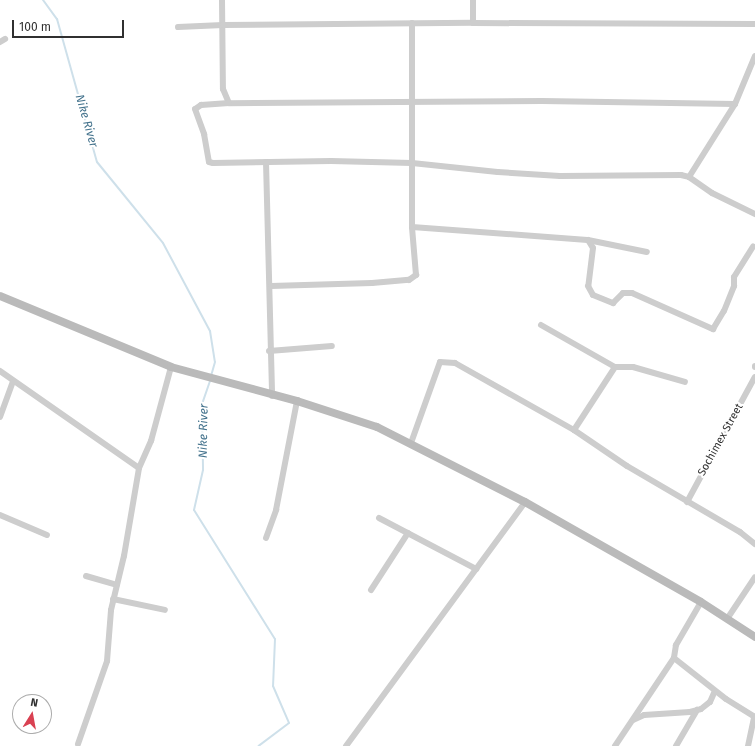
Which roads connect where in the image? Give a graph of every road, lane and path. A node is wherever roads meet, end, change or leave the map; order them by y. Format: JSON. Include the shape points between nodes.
{"nodes":[{"id":1,"x":222,"y":0,"type":"edge"},
{"id":2,"x":473,"y":0,"type":"edge"},
{"id":3,"x":473,"y":23,"type":"junction"},
{"id":4,"x":412,"y":24,"type":"junction"},
{"id":5,"x":755,"y":24,"type":"edge"},
{"id":6,"x":223,"y":25,"type":"junction"},
{"id":7,"x":178,"y":28,"type":"dead end"},
{"id":8,"x":755,"y":56,"type":"edge"},
{"id":9,"x":412,"y":102,"type":"junction"},
{"id":10,"x":229,"y":103,"type":"junction"},
{"id":11,"x":735,"y":104,"type":"junction"},
{"id":12,"x":266,"y":162,"type":"junction"},
{"id":13,"x":412,"y":163,"type":"junction"},
{"id":14,"x":688,"y":177,"type":"junction"},
{"id":15,"x":755,"y":214,"type":"edge"},
{"id":16,"x":412,"y":227,"type":"junction"},
{"id":17,"x":588,"y":240,"type":"junction"},
{"id":18,"x":753,"y":246,"type":"dead end"},
{"id":19,"x":647,"y":252,"type":"dead end"},
{"id":20,"x":270,"y":286,"type":"junction"},
{"id":21,"x":0,"y":296,"type":"edge"},
{"id":22,"x":541,"y":325,"type":"dead end"},
{"id":23,"x":332,"y":346,"type":"dead end"},
{"id":24,"x":269,"y":351,"type":"junction"},
{"id":25,"x":171,"y":367,"type":"junction"},
{"id":26,"x":615,"y":367,"type":"junction"},
{"id":27,"x":0,"y":371,"type":"edge"},
{"id":28,"x":755,"y":377,"type":"edge"},
{"id":29,"x":13,"y":382,"type":"junction"},
{"id":30,"x":685,"y":382,"type":"dead end"},
{"id":31,"x":272,"y":396,"type":"junction"},
{"id":32,"x":297,"y":401,"type":"junction"},
{"id":33,"x":0,"y":417,"type":"edge"},
{"id":34,"x":574,"y":430,"type":"junction"},
{"id":35,"x":411,"y":443,"type":"junction"},
{"id":36,"x":139,"y":468,"type":"junction"},
{"id":37,"x":525,"y":502,"type":"junction"},
{"id":38,"x":687,"y":502,"type":"junction"},
{"id":39,"x":0,"y":515,"type":"edge"},
{"id":40,"x":379,"y":518,"type":"dead end"},
{"id":41,"x":408,"y":533,"type":"junction"},
{"id":42,"x":47,"y":535,"type":"dead end"},
{"id":43,"x":266,"y":538,"type":"dead end"},
{"id":44,"x":755,"y":544,"type":"edge"},
{"id":45,"x":476,"y":569,"type":"junction"},
{"id":46,"x":86,"y":576,"type":"dead end"},
{"id":47,"x":755,"y":577,"type":"edge"},
{"id":48,"x":117,"y":585,"type":"junction"},
{"id":49,"x":371,"y":590,"type":"dead end"},
{"id":50,"x":113,"y":599,"type":"junction"},
{"id":51,"x":701,"y":602,"type":"junction"},
{"id":52,"x":165,"y":610,"type":"dead end"},
{"id":53,"x":727,"y":619,"type":"junction"},
{"id":54,"x":755,"y":636,"type":"edge"},
{"id":55,"x":674,"y":658,"type":"junction"},
{"id":56,"x":716,"y":691,"type":"junction"},
{"id":57,"x":697,"y":710,"type":"junction"},
{"id":58,"x":755,"y":717,"type":"edge"},
{"id":59,"x":631,"y":721,"type":"junction"},
{"id":60,"x":78,"y":744,"type":"dead end"},
{"id":61,"x":346,"y":746,"type":"edge"},
{"id":62,"x":615,"y":746,"type":"edge"},
{"id":63,"x":676,"y":746,"type":"edge"},
{"id":64,"x":748,"y":746,"type":"edge"}],
"edges":[{"from":1,"to":6,"type":"street"},
{"from":2,"to":3,"type":"street"},
{"from":3,"to":4,"type":"street"},
{"from":3,"to":5,"type":"street"},
{"from":4,"to":6,"type":"street"},
{"from":4,"to":9,"type":"street"},
{"from":6,"to":7,"type":"street"},
{"from":6,"to":10,"type":"street","via":[[223,89]]},
{"from":8,"to":11,"type":"street"},
{"from":9,"to":10,"type":"street"},
{"from":9,"to":11,"type":"street"},
{"from":9,"to":13,"type":"street"},
{"from":10,"to":12,"type":"street","via":[[201,105],[195,109],[204,134],[209,162]]},
{"from":11,"to":14,"type":"street"},
{"from":12,"to":13,"type":"street"},
{"from":12,"to":20,"type":"street","via":[[266,228]]},
{"from":13,"to":14,"type":"street","via":[[560,176]]},
{"from":13,"to":16,"type":"street"},
{"from":14,"to":15,"type":"street","via":[[712,193]]},
{"from":16,"to":17,"type":"street"},
{"from":16,"to":20,"type":"street","via":[[416,272],[413,278],[338,285]]},
{"from":17,"to":18,"type":"street","via":[[593,248],[588,286],[593,295],[613,303],[623,293],[632,293],[713,329],[724,311],[734,286],[734,277]]},
{"from":17,"to":19,"type":"street"},
{"from":20,"to":24,"type":"street"},
{"from":21,"to":25,"type":"main road"},
{"from":22,"to":26,"type":"street"},
{"from":23,"to":24,"type":"street"},
{"from":24,"to":31,"type":"street"},
{"from":25,"to":31,"type":"main road"},
{"from":25,"to":36,"type":"street","via":[[151,441]]},
{"from":26,"to":30,"type":"street","via":[[633,367]]},
{"from":26,"to":34,"type":"street"},
{"from":27,"to":29,"type":"street"},
{"from":28,"to":38,"type":"street","name":"Sochimex Street"},
{"from":29,"to":33,"type":"street"},
{"from":29,"to":36,"type":"street","via":[[76,422]]},
{"from":31,"to":32,"type":"main road"},
{"from":32,"to":35,"type":"main road","via":[[377,427]]},
{"from":32,"to":43,"type":"street","via":[[276,510]]},
{"from":34,"to":35,"type":"street","via":[[463,367],[440,362]]},
{"from":34,"to":38,"type":"street"},
{"from":35,"to":37,"type":"main road"},
{"from":36,"to":48,"type":"street"},
{"from":37,"to":45,"type":"street"},
{"from":37,"to":51,"type":"main road"},
{"from":38,"to":44,"type":"street"},
{"from":39,"to":42,"type":"street"},
{"from":40,"to":41,"type":"street"},
{"from":41,"to":45,"type":"street"},
{"from":41,"to":49,"type":"street"},
{"from":45,"to":61,"type":"street"},
{"from":46,"to":48,"type":"street"},
{"from":47,"to":53,"type":"street"},
{"from":48,"to":50,"type":"street"},
{"from":50,"to":52,"type":"street"},
{"from":50,"to":60,"type":"street","via":[[107,661]]},
{"from":51,"to":53,"type":"main road"},
{"from":51,"to":55,"type":"street","via":[[676,645]]},
{"from":53,"to":54,"type":"main road"},
{"from":55,"to":56,"type":"street"},
{"from":55,"to":59,"type":"street"},
{"from":56,"to":57,"type":"street","via":[[708,705]]},
{"from":56,"to":58,"type":"street"},
{"from":57,"to":59,"type":"street","via":[[644,715]]},
{"from":57,"to":63,"type":"street"},
{"from":58,"to":64,"type":"street"},
{"from":59,"to":62,"type":"street"}]}
